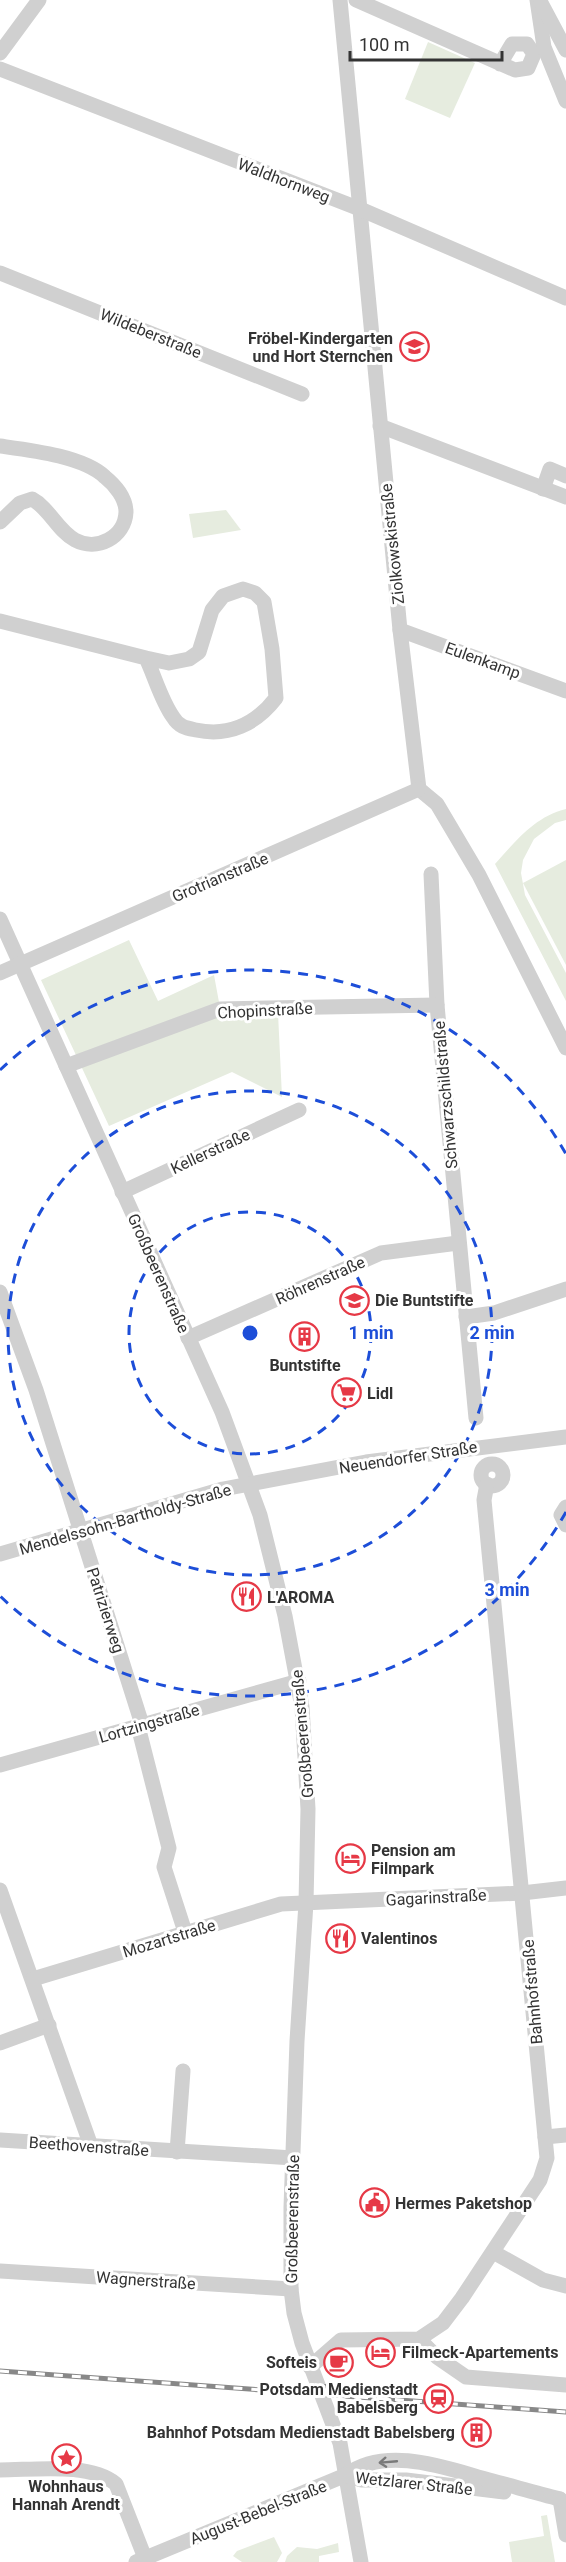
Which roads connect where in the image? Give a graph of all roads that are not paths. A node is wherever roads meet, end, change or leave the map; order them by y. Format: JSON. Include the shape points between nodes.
{"nodes":[{"id":1,"x":39,"y":0,"type":"edge"},
{"id":2,"x":340,"y":0,"type":"edge"},
{"id":3,"x":356,"y":0,"type":"edge"},
{"id":4,"x":538,"y":0,"type":"edge"},
{"id":5,"x":553,"y":25,"type":"edge"},
{"id":6,"x":566,"y":50,"type":"edge"},
{"id":7,"x":0,"y":52,"type":"edge"},
{"id":8,"x":500,"y":64,"type":"dead end"},
{"id":9,"x":0,"y":69,"type":"edge"},
{"id":10,"x":566,"y":101,"type":"edge"},
{"id":11,"x":360,"y":209,"type":"junction"},
{"id":12,"x":0,"y":273,"type":"edge"},
{"id":13,"x":566,"y":298,"type":"edge"},
{"id":14,"x":302,"y":394,"type":"dead end"},
{"id":15,"x":380,"y":426,"type":"junction"},
{"id":16,"x":0,"y":446,"type":"edge"},
{"id":17,"x":566,"y":476,"type":"edge"},
{"id":18,"x":543,"y":489,"type":"junction"},
{"id":19,"x":566,"y":497,"type":"edge"},
{"id":20,"x":0,"y":522,"type":"edge"},
{"id":21,"x":0,"y":621,"type":"edge"},
{"id":22,"x":400,"y":630,"type":"junction"},
{"id":23,"x":146,"y":658,"type":"junction"},
{"id":24,"x":566,"y":691,"type":"edge"},
{"id":25,"x":419,"y":789,"type":"junction"},
{"id":26,"x":430,"y":874,"type":"dead end"},
{"id":27,"x":0,"y":918,"type":"edge"},
{"id":28,"x":20,"y":964,"type":"junction"},
{"id":29,"x":0,"y":973,"type":"edge"},
{"id":30,"x":437,"y":1005,"type":"junction"},
{"id":31,"x":566,"y":1048,"type":"edge"},
{"id":32,"x":66,"y":1066,"type":"junction"},
{"id":33,"x":299,"y":1110,"type":"dead end"},
{"id":34,"x":122,"y":1192,"type":"junction"},
{"id":35,"x":458,"y":1243,"type":"junction"},
{"id":36,"x":566,"y":1289,"type":"edge"},
{"id":37,"x":0,"y":1292,"type":"edge"},
{"id":38,"x":466,"y":1317,"type":"junction"},
{"id":39,"x":188,"y":1338,"type":"junction"},
{"id":40,"x":476,"y":1418,"type":"dead end"},
{"id":41,"x":566,"y":1437,"type":"edge"},
{"id":42,"x":487,"y":1484,"type":"dead end"},
{"id":43,"x":250,"y":1485,"type":"junction"},
{"id":44,"x":566,"y":1507,"type":"edge"},
{"id":45,"x":566,"y":1525,"type":"edge"},
{"id":46,"x":80,"y":1531,"type":"junction"},
{"id":47,"x":0,"y":1554,"type":"edge"},
{"id":48,"x":299,"y":1681,"type":"junction"},
{"id":49,"x":140,"y":1726,"type":"junction"},
{"id":50,"x":0,"y":1765,"type":"edge"},
{"id":51,"x":566,"y":1888,"type":"edge"},
{"id":52,"x":0,"y":1890,"type":"edge"},
{"id":53,"x":522,"y":1893,"type":"junction"},
{"id":54,"x":306,"y":1903,"type":"junction"},
{"id":55,"x":185,"y":1932,"type":"junction"},
{"id":56,"x":33,"y":1979,"type":"junction"},
{"id":57,"x":49,"y":2025,"type":"junction"},
{"id":58,"x":0,"y":2043,"type":"edge"},
{"id":59,"x":183,"y":2071,"type":"dead end"},
{"id":60,"x":566,"y":2135,"type":"edge"},
{"id":61,"x":546,"y":2137,"type":"junction"},
{"id":62,"x":0,"y":2140,"type":"edge"},
{"id":63,"x":91,"y":2146,"type":"junction"},
{"id":64,"x":177,"y":2151,"type":"junction"},
{"id":65,"x":293,"y":2158,"type":"junction"},
{"id":66,"x":493,"y":2252,"type":"junction"},
{"id":67,"x":0,"y":2271,"type":"edge"},
{"id":68,"x":566,"y":2286,"type":"edge"},
{"id":69,"x":291,"y":2289,"type":"junction"},
{"id":70,"x":419,"y":2339,"type":"junction"},
{"id":71,"x":310,"y":2367,"type":"junction"},
{"id":72,"x":566,"y":2385,"type":"edge"},
{"id":73,"x":0,"y":2470,"type":"edge"},
{"id":74,"x":346,"y":2475,"type":"junction"},
{"id":75,"x":563,"y":2499,"type":"edge"},
{"id":76,"x":566,"y":2535,"type":"edge"},
{"id":77,"x":140,"y":2560,"type":"edge"},
{"id":78,"x":361,"y":2562,"type":"edge"}],
"edges":[{"from":1,"to":7,"type":"street"},
{"from":2,"to":11,"type":"street","name":"Ziolkowskistraße"},
{"from":3,"to":8,"type":"street"},
{"from":4,"to":5,"type":"street"},
{"from":5,"to":6,"type":"street"},
{"from":5,"to":10,"type":"street","via":[[550,66]]},
{"from":9,"to":11,"type":"street","name":"Waldhornweg"},
{"from":11,"to":13,"type":"street","name":"Waldhornweg"},
{"from":11,"to":15,"type":"street","name":"Ziolkowskistraße"},
{"from":12,"to":14,"type":"street","name":"Wildeberstraße"},
{"from":15,"to":18,"type":"street"},
{"from":15,"to":22,"type":"street","name":"Ziolkowskistraße"},
{"from":16,"to":20,"type":"street","via":[[48,452],[104,475],[122,497],[126,513],[117,533],[98,544],[74,540],[32,500],[20,502]]},
{"from":17,"to":18,"type":"street","via":[[550,469]]},
{"from":18,"to":19,"type":"street"},
{"from":21,"to":23,"type":"street"},
{"from":22,"to":24,"type":"street","name":"Eulenkamp"},
{"from":22,"to":25,"type":"street","name":"Ziolkowskistraße"},
{"from":23,"to":23,"type":"street","via":[[173,718],[182,727],[210,733],[228,731],[263,714],[276,698],[264,602],[243,589],[223,596],[212,610],[199,652],[189,659],[169,663]]},
{"from":25,"to":28,"type":"street","name":"Grotrianstraße"},
{"from":25,"to":31,"type":"street","via":[[437,804],[479,875]]},
{"from":26,"to":30,"type":"street","name":"Schwarzschildstraße"},
{"from":27,"to":28,"type":"street","name":"Großbeerenstraße"},
{"from":28,"to":29,"type":"street","name":"Grotrianstraße"},
{"from":28,"to":32,"type":"street","name":"Großbeerenstraße"},
{"from":30,"to":32,"type":"street","name":"Chopinstraße","via":[[220,1009]]},
{"from":30,"to":35,"type":"street","name":"Schwarzschildstraße"},
{"from":32,"to":34,"type":"street","name":"Großbeerenstraße"},
{"from":33,"to":34,"type":"street","name":"Kellerstraße"},
{"from":34,"to":39,"type":"street","name":"Großbeerenstraße"},
{"from":35,"to":38,"type":"street","name":"Schwarzschildstraße"},
{"from":35,"to":39,"type":"street","name":"Röhrenstraße","via":[[381,1253]]},
{"from":36,"to":38,"type":"street","via":[[494,1313]]},
{"from":37,"to":46,"type":"street","name":"Patrizierweg","via":[[36,1390]]},
{"from":38,"to":40,"type":"street","name":"Schwarzschildstraße"},
{"from":39,"to":43,"type":"street","name":"Großbeerenstraße"},
{"from":41,"to":43,"type":"street","name":"Neuendorfer Straße","via":[[366,1462]]},
{"from":42,"to":53,"type":"street","name":"Bahnhofstraße","via":[[484,1500]]},
{"from":43,"to":46,"type":"street","name":"Mendelssohn-Bartholdy-Straße","via":[[223,1489]]},
{"from":43,"to":48,"type":"street","name":"Großbeerenstraße","via":[[271,1556]]},
{"from":44,"to":45,"type":"street","via":[[561,1515]]},
{"from":46,"to":47,"type":"street","name":"Mendelssohn-Bartholdy-Straße"},
{"from":46,"to":49,"type":"street","name":"Patrizierweg"},
{"from":48,"to":49,"type":"street","name":"Lortzingstraße"},
{"from":48,"to":54,"type":"street","name":"Großbeerenstraße","via":[[308,1783]]},
{"from":49,"to":50,"type":"street","name":"Lortzingstraße"},
{"from":49,"to":55,"type":"street","name":"Patrizierweg","via":[[169,1848],[164,1867]]},
{"from":51,"to":53,"type":"street","name":"Gagarinstraße"},
{"from":52,"to":56,"type":"street"},
{"from":53,"to":54,"type":"street","name":"Gagarinstraße"},
{"from":53,"to":61,"type":"street","name":"Bahnhofstraße"},
{"from":54,"to":55,"type":"street","name":"Mozartstraße","via":[[281,1904]]},
{"from":54,"to":65,"type":"street","name":"Großbeerenstraße"},
{"from":55,"to":56,"type":"street","name":"Mozartstraße"},
{"from":56,"to":57,"type":"street"},
{"from":57,"to":58,"type":"street"},
{"from":57,"to":63,"type":"street"},
{"from":59,"to":64,"type":"street"},
{"from":60,"to":61,"type":"street"},
{"from":61,"to":66,"type":"street","name":"Bahnhofstraße","via":[[547,2158],[540,2180]]},
{"from":62,"to":63,"type":"street","name":"Beethovenstraße"},
{"from":63,"to":64,"type":"street","name":"Beethovenstraße"},
{"from":64,"to":65,"type":"street","name":"Beethovenstraße"},
{"from":65,"to":69,"type":"street","name":"Großbeerenstraße"},
{"from":66,"to":68,"type":"street","via":[[543,2280]]},
{"from":66,"to":70,"type":"street","name":"Bahnhofstraße","via":[[443,2323]]},
{"from":67,"to":69,"type":"street","name":"Wagnerstraße"},
{"from":69,"to":71,"type":"street","name":"Großbeerenstraße"},
{"from":70,"to":71,"type":"street","via":[[341,2340]]},
{"from":70,"to":72,"type":"street","via":[[466,2377]]},
{"from":71,"to":74,"type":"street","name":"Großbeerenstraße","via":[[340,2443]]},
{"from":73,"to":77,"type":"street","via":[[85,2470],[109,2478],[116,2484]]},
{"from":74,"to":75,"type":"street","name":"Wetzlarer Straße","via":[[361,2480],[406,2480]]},
{"from":74,"to":77,"type":"street","name":"August-Bebel-Straße"},
{"from":74,"to":78,"type":"street","name":"Großbeerenstraße"},
{"from":75,"to":76,"type":"street","name":"Wetzlarer Straße"}]}
